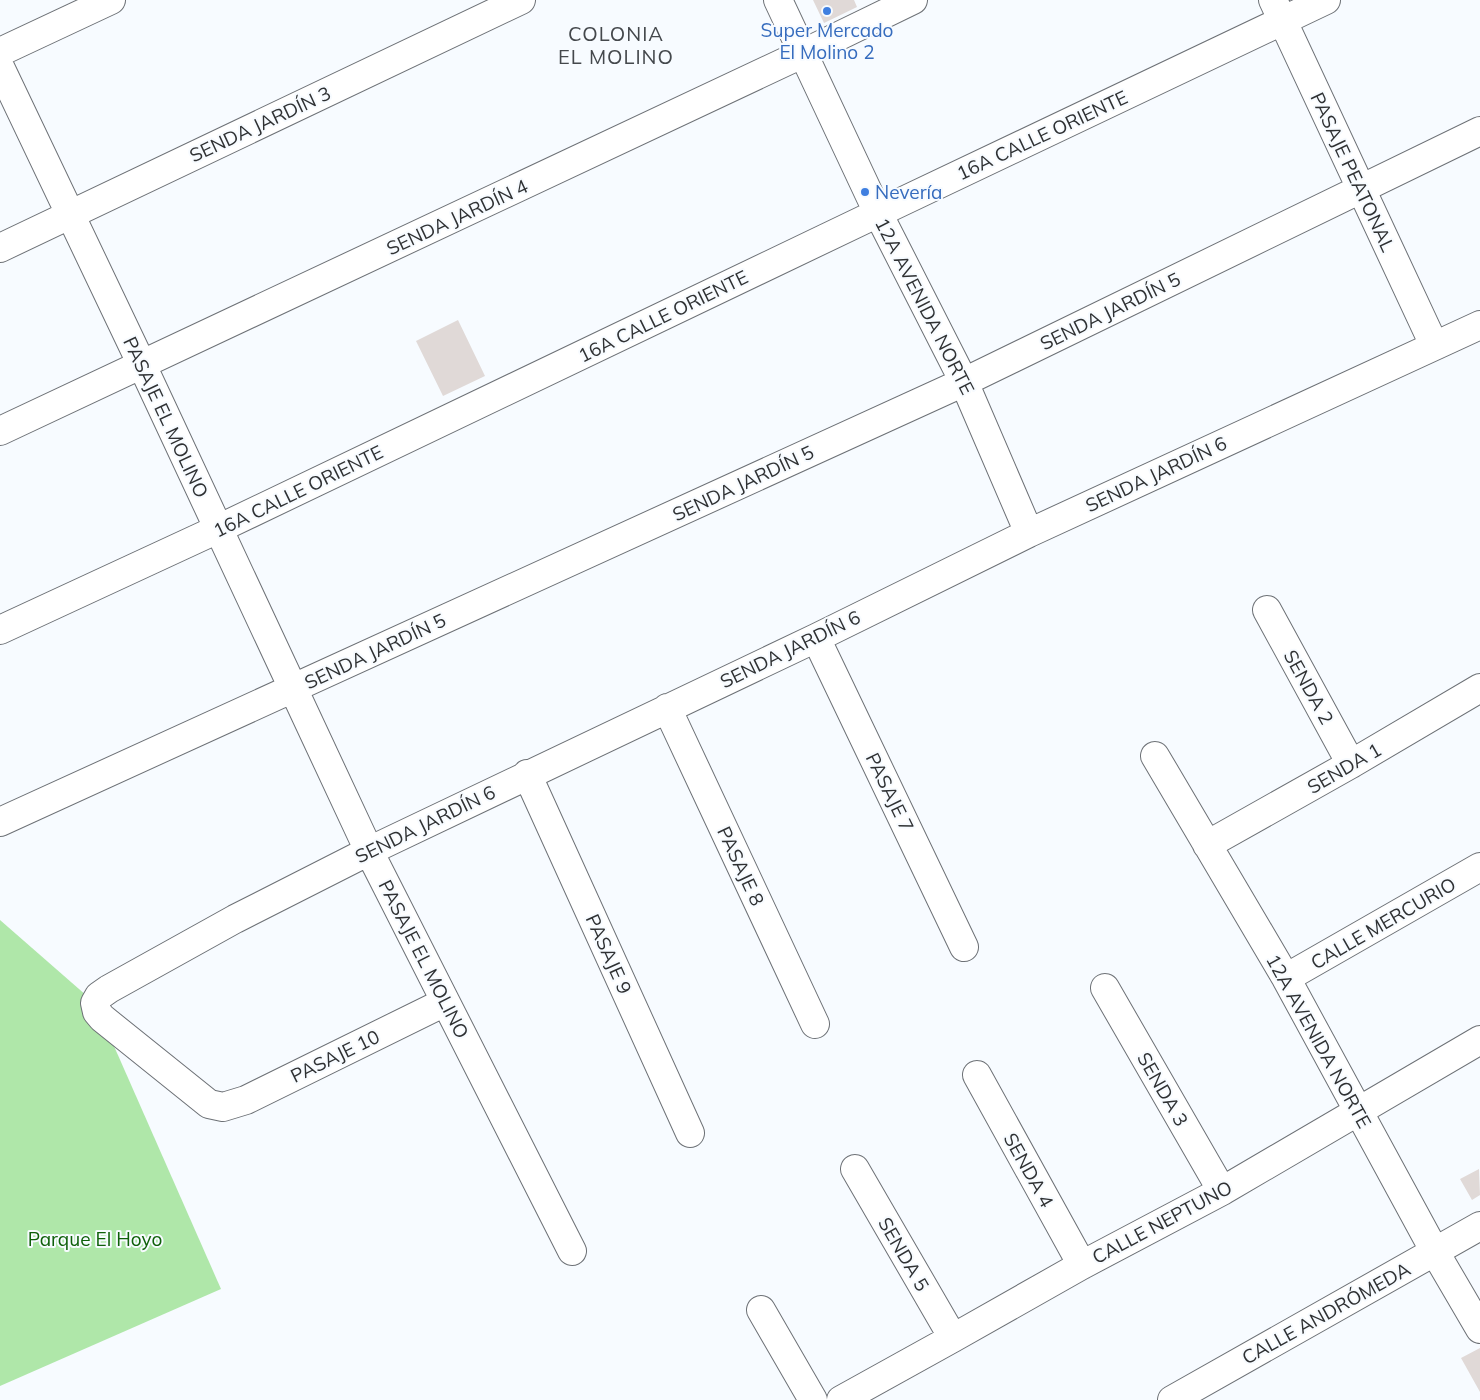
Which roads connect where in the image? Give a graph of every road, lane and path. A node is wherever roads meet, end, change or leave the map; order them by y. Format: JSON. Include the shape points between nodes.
{"nodes":[{"id":1,"x":111,"y":0,"type":"edge"},
{"id":2,"x":521,"y":0,"type":"edge"},
{"id":3,"x":778,"y":0,"type":"edge"},
{"id":4,"x":913,"y":0,"type":"edge"},
{"id":5,"x":1326,"y":0,"type":"edge"},
{"id":6,"x":1278,"y":10,"type":"edge"},
{"id":7,"x":0,"y":52,"type":"edge"},
{"id":8,"x":804,"y":53,"type":"junction"},
{"id":9,"x":0,"y":67,"type":"edge"},
{"id":10,"x":1480,"y":131,"type":"edge"},
{"id":11,"x":1361,"y":188,"type":"junction"},
{"id":12,"x":878,"y":213,"type":"junction"},
{"id":13,"x":70,"y":214,"type":"junction"},
{"id":14,"x":0,"y":248,"type":"edge"},
{"id":15,"x":1480,"y":325,"type":"edge"},
{"id":16,"x":1434,"y":345,"type":"junction"},
{"id":17,"x":142,"y":366,"type":"junction"},
{"id":18,"x":964,"y":382,"type":"junction"},
{"id":19,"x":0,"y":431,"type":"edge"},
{"id":20,"x":218,"y":529,"type":"junction"},
{"id":21,"x":1029,"y":533,"type":"junction"},
{"id":22,"x":1267,"y":610,"type":"dead end"},
{"id":23,"x":0,"y":630,"type":"edge"},
{"id":24,"x":816,"y":638,"type":"junction"},
{"id":25,"x":294,"y":688,"type":"junction"},
{"id":26,"x":1480,"y":688,"type":"edge"},
{"id":27,"x":667,"y":708,"type":"junction"},
{"id":28,"x":1155,"y":756,"type":"dead end"},
{"id":29,"x":1351,"y":764,"type":"junction"},
{"id":30,"x":527,"y":774,"type":"junction"},
{"id":31,"x":0,"y":822,"type":"edge"},
{"id":32,"x":1207,"y":845,"type":"junction"},
{"id":33,"x":370,"y":851,"type":"junction"},
{"id":34,"x":1480,"y":867,"type":"edge"},
{"id":35,"x":964,"y":947,"type":"dead end"},
{"id":36,"x":1286,"y":978,"type":"junction"},
{"id":37,"x":1105,"y":988,"type":"dead end"},
{"id":38,"x":445,"y":1002,"type":"junction"},
{"id":39,"x":815,"y":1024,"type":"dead end"},
{"id":40,"x":1480,"y":1040,"type":"edge"},
{"id":41,"x":976,"y":1075,"type":"dead end"},
{"id":42,"x":224,"y":1107,"type":"joint"},
{"id":43,"x":1358,"y":1111,"type":"junction"},
{"id":44,"x":690,"y":1133,"type":"dead end"},
{"id":45,"x":855,"y":1169,"type":"dead end"},
{"id":46,"x":1222,"y":1191,"type":"junction"},
{"id":47,"x":1480,"y":1226,"type":"edge"},
{"id":48,"x":572,"y":1251,"type":"dead end"},
{"id":49,"x":1435,"y":1252,"type":"junction"},
{"id":50,"x":1082,"y":1265,"type":"junction"},
{"id":51,"x":761,"y":1310,"type":"dead end"},
{"id":52,"x":1480,"y":1329,"type":"edge"},
{"id":53,"x":954,"y":1338,"type":"junction"},
{"id":54,"x":882,"y":1390,"type":"edge"},
{"id":55,"x":813,"y":1400,"type":"edge"},
{"id":56,"x":841,"y":1400,"type":"edge"},
{"id":57,"x":1172,"y":1400,"type":"edge"}],
"edges":[{"from":1,"to":7,"type":"street"},
{"from":2,"to":13,"type":"street","name":"SENDA JARDÍN 3"},
{"from":3,"to":8,"type":"street","name":"12A AVENIDA NORTE"},
{"from":4,"to":8,"type":"street","name":"SENDA JARDÍN 4"},
{"from":5,"to":6,"type":"street","name":"16A CALLE ORIENTE"},
{"from":6,"to":11,"type":"street","name":"PASAJE PEATONAL"},
{"from":6,"to":12,"type":"street","name":"16A CALLE ORIENTE"},
{"from":8,"to":12,"type":"street","name":"12A AVENIDA NORTE"},
{"from":8,"to":17,"type":"street","name":"SENDA JARDÍN 4"},
{"from":9,"to":13,"type":"street","name":"PASAJE EL MOLINO"},
{"from":10,"to":11,"type":"street","name":"SENDA JARDÍN 5"},
{"from":11,"to":16,"type":"street","name":"PASAJE PEATONAL"},
{"from":11,"to":18,"type":"street","name":"SENDA JARDÍN 5"},
{"from":12,"to":18,"type":"street","name":"12A AVENIDA NORTE"},
{"from":12,"to":20,"type":"street","name":"16A CALLE ORIENTE"},
{"from":13,"to":14,"type":"street","name":"SENDA JARDÍN 3"},
{"from":13,"to":17,"type":"street","name":"PASAJE EL MOLINO"},
{"from":15,"to":16,"type":"street","name":"SENDA JARDÍN 6"},
{"from":16,"to":21,"type":"street","name":"SENDA JARDÍN 6"},
{"from":17,"to":19,"type":"street","name":"SENDA JARDÍN 4"},
{"from":17,"to":20,"type":"street","name":"PASAJE EL MOLINO"},
{"from":18,"to":21,"type":"street","name":"12A AVENIDA NORTE"},
{"from":18,"to":25,"type":"street","name":"SENDA JARDÍN 5"},
{"from":20,"to":23,"type":"street","name":"16A CALLE ORIENTE"},
{"from":20,"to":25,"type":"street","name":"PASAJE EL MOLINO"},
{"from":21,"to":24,"type":"street","name":"SENDA JARDÍN 6"},
{"from":22,"to":29,"type":"street","name":"SENDA 2"},
{"from":24,"to":27,"type":"street","name":"SENDA JARDÍN 6"},
{"from":24,"to":35,"type":"street","name":"PASAJE 7"},
{"from":25,"to":31,"type":"street","name":"SENDA JARDÍN 5"},
{"from":25,"to":33,"type":"street","name":"PASAJE EL MOLINO"},
{"from":26,"to":29,"type":"street","name":"SENDA 1"},
{"from":27,"to":30,"type":"street","name":"SENDA JARDÍN 6"},
{"from":27,"to":39,"type":"street","name":"PASAJE 8"},
{"from":28,"to":32,"type":"street","name":"12A AVENIDA NORTE"},
{"from":29,"to":32,"type":"street","name":"SENDA 1"},
{"from":30,"to":33,"type":"street","name":"SENDA JARDÍN 6"},
{"from":30,"to":44,"type":"street","name":"PASAJE 9"},
{"from":32,"to":36,"type":"street","name":"12A AVENIDA NORTE"},
{"from":33,"to":38,"type":"street","name":"PASAJE EL MOLINO"},
{"from":33,"to":42,"type":"street","name":"SENDA JARDÍN 6","via":[[235,919],[108,990],[95,1003],[102,1018],[127,1039],[210,1104]]},
{"from":34,"to":36,"type":"street","name":"CALLE MERCURIO"},
{"from":36,"to":43,"type":"street","name":"12A AVENIDA NORTE"},
{"from":37,"to":46,"type":"street","name":"SENDA 3"},
{"from":38,"to":42,"type":"street","name":"PASAJE 10","via":[[246,1100]]},
{"from":38,"to":48,"type":"street","name":"PASAJE EL MOLINO"},
{"from":40,"to":43,"type":"street","name":"CALLE NEPTUNO"},
{"from":41,"to":50,"type":"street","name":"SENDA 4"},
{"from":43,"to":46,"type":"street","name":"CALLE NEPTUNO"},
{"from":43,"to":49,"type":"street","name":"12A AVENIDA NORTE"},
{"from":45,"to":53,"type":"street","name":"SENDA 5"},
{"from":46,"to":50,"type":"street","name":"CALLE NEPTUNO"},
{"from":47,"to":49,"type":"street","name":"CALLE ANDRÓMEDA"},
{"from":49,"to":52,"type":"street","name":"12A AVENIDA NORTE"},
{"from":49,"to":57,"type":"street","name":"CALLE ANDRÓMEDA"},
{"from":50,"to":53,"type":"street","name":"CALLE NEPTUNO"},
{"from":51,"to":55,"type":"street"},
{"from":53,"to":54,"type":"street","name":"CALLE NEPTUNO"},
{"from":54,"to":56,"type":"street","name":"CALLE NEPTUNO"}]}
